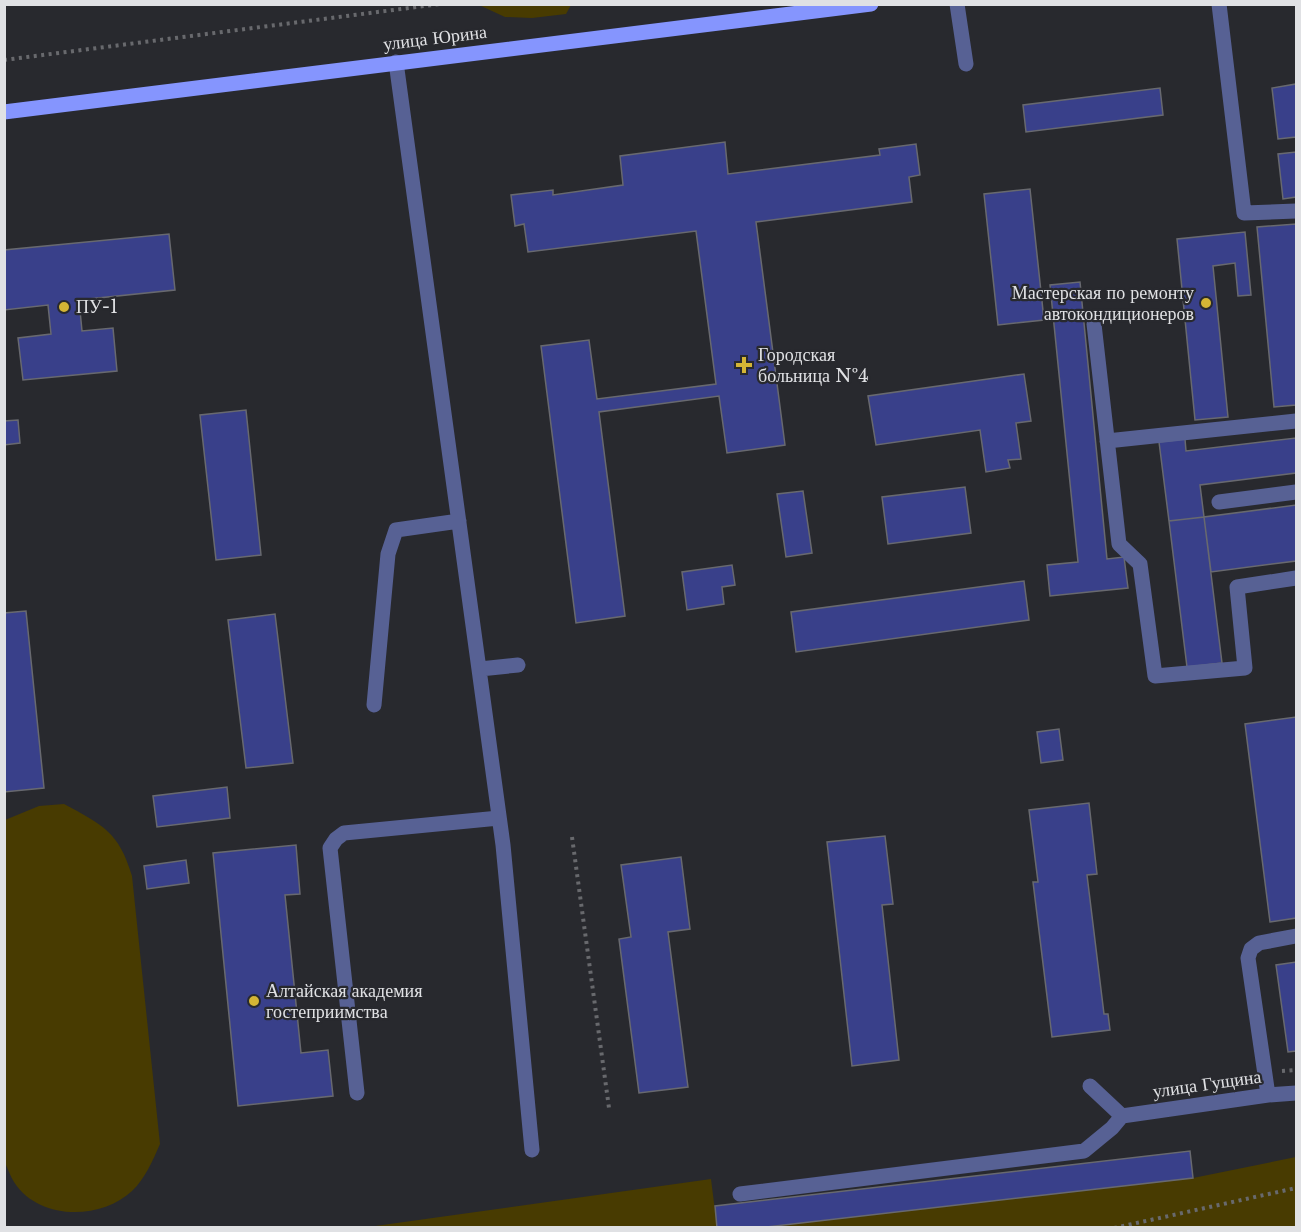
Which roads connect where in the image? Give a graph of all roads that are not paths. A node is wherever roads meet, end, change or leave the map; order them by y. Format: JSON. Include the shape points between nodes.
{"nodes":[{"id":1,"x":870,"y":4,"type":"edge"},
{"id":2,"x":957,"y":4,"type":"edge"},
{"id":3,"x":1219,"y":4,"type":"edge"},
{"id":4,"x":396,"y":62,"type":"junction"},
{"id":5,"x":966,"y":64,"type":"dead end"},
{"id":6,"x":4,"y":112,"type":"edge"},
{"id":7,"x":1296,"y":212,"type":"edge"},
{"id":8,"x":1094,"y":324,"type":"dead end"},
{"id":9,"x":1296,"y":421,"type":"edge"},
{"id":10,"x":1107,"y":441,"type":"junction"},
{"id":11,"x":1296,"y":492,"type":"edge"},
{"id":12,"x":1219,"y":502,"type":"dead end"},
{"id":13,"x":459,"y":521,"type":"junction"},
{"id":14,"x":1296,"y":578,"type":"edge"},
{"id":15,"x":518,"y":665,"type":"dead end"},
{"id":16,"x":480,"y":669,"type":"junction"},
{"id":17,"x":374,"y":705,"type":"dead end"},
{"id":18,"x":499,"y":818,"type":"junction"},
{"id":19,"x":1296,"y":936,"type":"edge"},
{"id":20,"x":1090,"y":1086,"type":"dead end"},
{"id":21,"x":357,"y":1093,"type":"dead end"},
{"id":22,"x":1296,"y":1094,"type":"edge"},
{"id":23,"x":1268,"y":1095,"type":"junction"},
{"id":24,"x":1122,"y":1116,"type":"junction"},
{"id":25,"x":532,"y":1150,"type":"dead end"},
{"id":26,"x":740,"y":1194,"type":"dead end"}],
"edges":[{"from":1,"to":4,"type":"main road","name":"улица Юрина"},
{"from":2,"to":5,"type":"street"},
{"from":3,"to":7,"type":"street","via":[[1244,213]]},
{"from":4,"to":6,"type":"main road","name":"улица Юрина"},
{"from":4,"to":13,"type":"street"},
{"from":8,"to":10,"type":"street"},
{"from":9,"to":10,"type":"street"},
{"from":10,"to":14,"type":"street","via":[[1119,544],[1140,564],[1155,676],[1245,668],[1237,587]]},
{"from":11,"to":12,"type":"street"},
{"from":13,"to":16,"type":"street"},
{"from":13,"to":17,"type":"street","via":[[396,530],[388,555]]},
{"from":15,"to":16,"type":"street"},
{"from":16,"to":18,"type":"street"},
{"from":18,"to":21,"type":"street","via":[[344,832],[330,848]]},
{"from":18,"to":25,"type":"street"},
{"from":19,"to":23,"type":"street","via":[[1259,943],[1248,958]]},
{"from":20,"to":24,"type":"street"},
{"from":22,"to":23,"type":"street","name":"улица Гущина"},
{"from":23,"to":24,"type":"street","name":"улица Гущина"},
{"from":24,"to":26,"type":"street","via":[[1084,1151]]}]}
